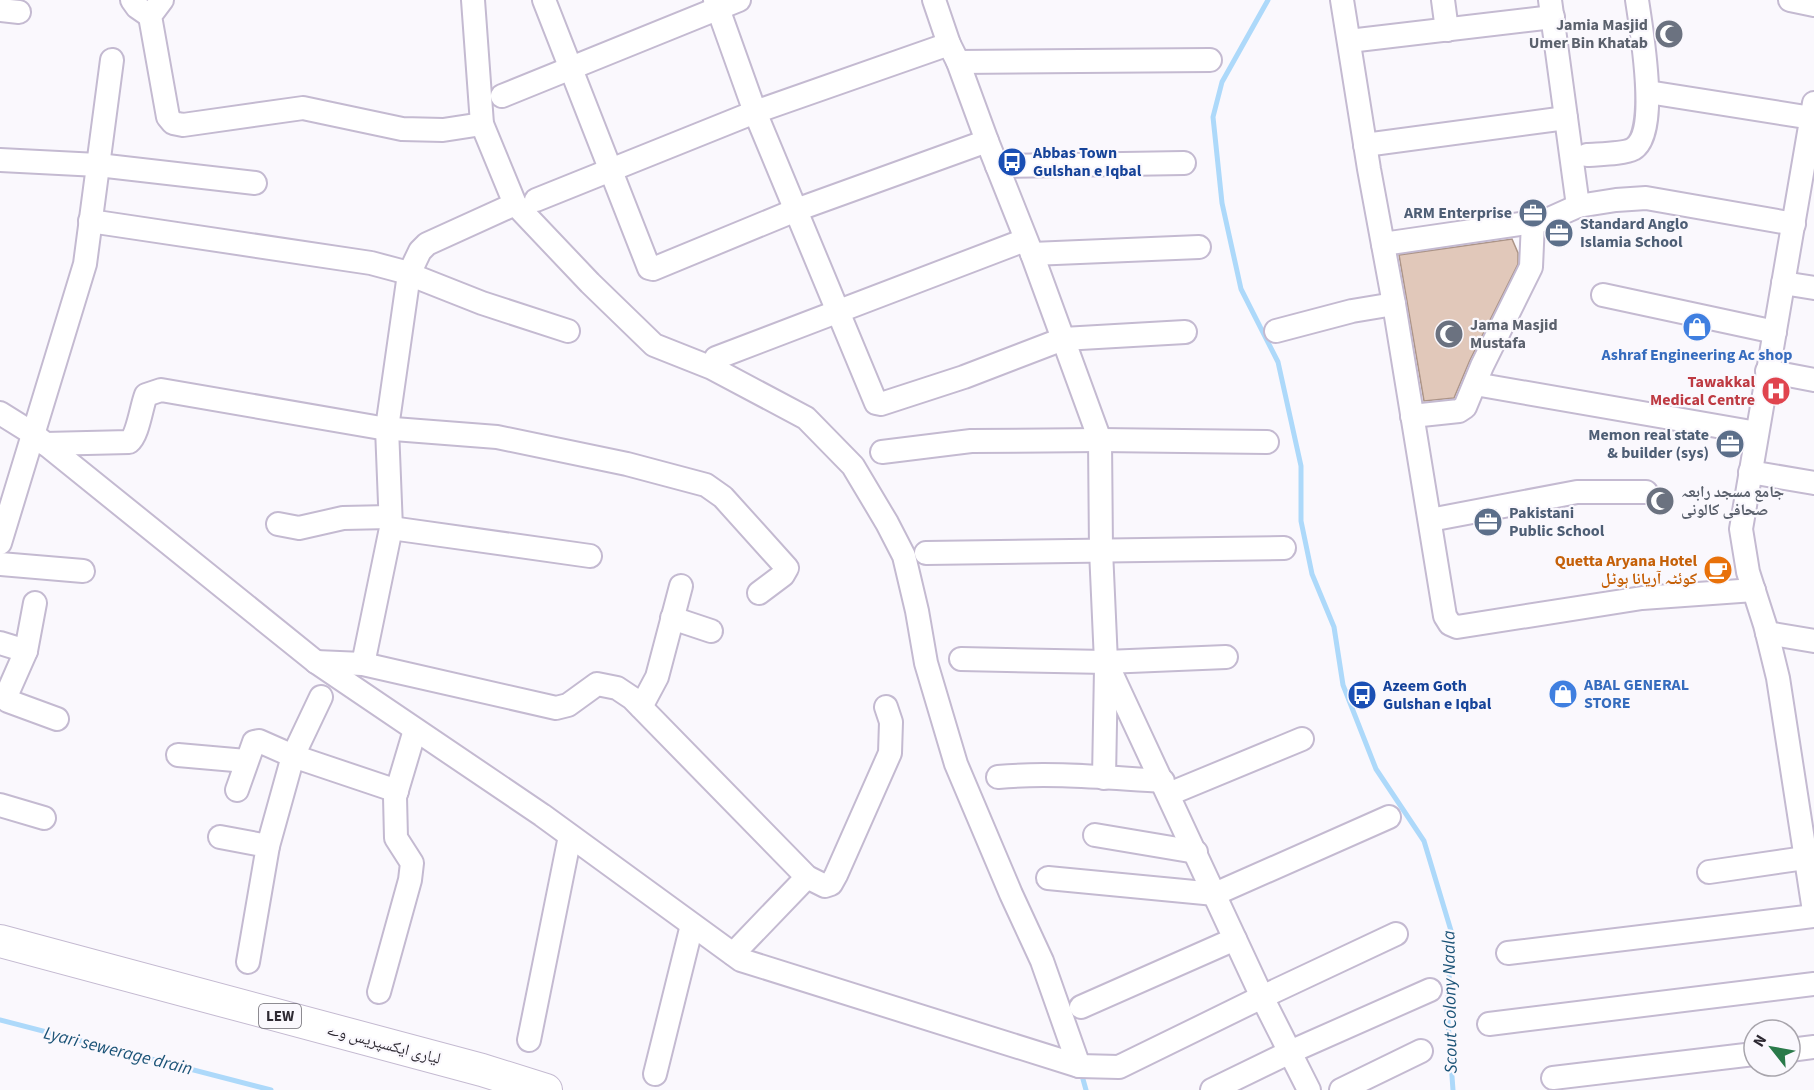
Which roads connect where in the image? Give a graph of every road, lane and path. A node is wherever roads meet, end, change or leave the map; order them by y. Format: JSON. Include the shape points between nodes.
{"nodes":[{"id":1,"x":132,"y":0,"type":"edge"},
{"id":2,"x":473,"y":0,"type":"edge"},
{"id":3,"x":544,"y":0,"type":"edge"},
{"id":4,"x":739,"y":0,"type":"edge"},
{"id":5,"x":934,"y":0,"type":"edge"},
{"id":6,"x":1342,"y":0,"type":"edge"},
{"id":7,"x":1443,"y":0,"type":"edge"},
{"id":8,"x":1637,"y":0,"type":"edge"},
{"id":9,"x":1790,"y":0,"type":"edge"},
{"id":10,"x":716,"y":4,"type":"edge"},
{"id":11,"x":1814,"y":5,"type":"edge"},
{"id":12,"x":156,"y":8,"type":"edge"},
{"id":13,"x":1552,"y":9,"type":"edge"},
{"id":14,"x":1447,"y":30,"type":"junction"},
{"id":15,"x":1349,"y":41,"type":"junction"},
{"id":16,"x":953,"y":53,"type":"junction"},
{"id":17,"x":112,"y":60,"type":"dead end"},
{"id":18,"x":1210,"y":60,"type":"dead end"},
{"id":19,"x":570,"y":68,"type":"junction"},
{"id":20,"x":1648,"y":92,"type":"junction"},
{"id":21,"x":502,"y":96,"type":"dead end"},
{"id":22,"x":1813,"y":110,"type":"edge"},
{"id":23,"x":756,"y":112,"type":"junction"},
{"id":24,"x":1566,"y":118,"type":"junction"},
{"id":25,"x":482,"y":124,"type":"junction"},
{"id":26,"x":987,"y":141,"type":"junction"},
{"id":27,"x":1365,"y":145,"type":"junction"},
{"id":28,"x":1587,"y":155,"type":"dead end"},
{"id":29,"x":0,"y":160,"type":"edge"},
{"id":30,"x":1184,"y":163,"type":"dead end"},
{"id":31,"x":98,"y":165,"type":"junction"},
{"id":32,"x":997,"y":166,"type":"junction"},
{"id":33,"x":609,"y":171,"type":"junction"},
{"id":34,"x":255,"y":183,"type":"dead end"},
{"id":35,"x":1807,"y":195,"type":"edge"},
{"id":36,"x":526,"y":202,"type":"junction"},
{"id":37,"x":1578,"y":206,"type":"junction"},
{"id":38,"x":796,"y":210,"type":"junction"},
{"id":39,"x":90,"y":221,"type":"junction"},
{"id":40,"x":1533,"y":222,"type":"junction"},
{"id":41,"x":1794,"y":224,"type":"junction"},
{"id":42,"x":1383,"y":244,"type":"junction"},
{"id":43,"x":1029,"y":247,"type":"junction"},
{"id":44,"x":1199,"y":247,"type":"dead end"},
{"id":45,"x":410,"y":274,"type":"junction"},
{"id":46,"x":1784,"y":283,"type":"junction"},
{"id":47,"x":1814,"y":288,"type":"edge"},
{"id":48,"x":1603,"y":295,"type":"dead end"},
{"id":49,"x":1394,"y":304,"type":"junction"},
{"id":50,"x":838,"y":312,"type":"junction"},
{"id":51,"x":568,"y":331,"type":"dead end"},
{"id":52,"x":1276,"y":331,"type":"dead end"},
{"id":53,"x":1185,"y":332,"type":"dead end"},
{"id":54,"x":1775,"y":332,"type":"junction"},
{"id":55,"x":1063,"y":339,"type":"junction"},
{"id":56,"x":716,"y":358,"type":"dead end"},
{"id":57,"x":1767,"y":371,"type":"junction"},
{"id":58,"x":1814,"y":380,"type":"edge"},
{"id":59,"x":1475,"y":384,"type":"junction"},
{"id":60,"x":0,"y":413,"type":"edge"},
{"id":61,"x":1412,"y":416,"type":"junction"},
{"id":62,"x":387,"y":428,"type":"junction"},
{"id":63,"x":1757,"y":433,"type":"junction"},
{"id":64,"x":39,"y":438,"type":"junction"},
{"id":65,"x":1100,"y":440,"type":"junction"},
{"id":66,"x":1267,"y":442,"type":"dead end"},
{"id":67,"x":882,"y":452,"type":"dead end"},
{"id":68,"x":1750,"y":472,"type":"junction"},
{"id":69,"x":1814,"y":483,"type":"edge"},
{"id":70,"x":1646,"y":492,"type":"dead end"},
{"id":71,"x":1430,"y":520,"type":"junction"},
{"id":72,"x":391,"y":522,"type":"junction"},
{"id":73,"x":278,"y":524,"type":"dead end"},
{"id":74,"x":0,"y":543,"type":"edge"},
{"id":75,"x":1284,"y":548,"type":"dead end"},
{"id":76,"x":1101,"y":550,"type":"junction"},
{"id":77,"x":926,"y":553,"type":"dead end"},
{"id":78,"x":590,"y":556,"type":"dead end"},
{"id":79,"x":0,"y":564,"type":"edge"},
{"id":80,"x":82,"y":571,"type":"dead end"},
{"id":81,"x":681,"y":586,"type":"dead end"},
{"id":82,"x":1754,"y":590,"type":"junction"},
{"id":83,"x":759,"y":593,"type":"dead end"},
{"id":84,"x":35,"y":603,"type":"dead end"},
{"id":85,"x":672,"y":618,"type":"junction"},
{"id":86,"x":711,"y":631,"type":"dead end"},
{"id":87,"x":1767,"y":633,"type":"junction"},
{"id":88,"x":1814,"y":641,"type":"edge"},
{"id":89,"x":0,"y":643,"type":"edge"},
{"id":90,"x":26,"y":651,"type":"junction"},
{"id":91,"x":1226,"y":657,"type":"dead end"},
{"id":92,"x":961,"y":659,"type":"dead end"},
{"id":93,"x":316,"y":662,"type":"junction"},
{"id":94,"x":1106,"y":662,"type":"junction"},
{"id":95,"x":363,"y":664,"type":"junction"},
{"id":96,"x":321,"y":697,"type":"dead end"},
{"id":97,"x":641,"y":707,"type":"junction"},
{"id":98,"x":886,"y":707,"type":"dead end"},
{"id":99,"x":57,"y":719,"type":"dead end"},
{"id":100,"x":415,"y":730,"type":"junction"},
{"id":101,"x":1302,"y":739,"type":"dead end"},
{"id":102,"x":178,"y":755,"type":"dead end"},
{"id":103,"x":293,"y":756,"type":"junction"},
{"id":104,"x":246,"y":761,"type":"junction"},
{"id":105,"x":998,"y":777,"type":"dead end"},
{"id":106,"x":1104,"y":778,"type":"junction"},
{"id":107,"x":1166,"y":788,"type":"junction"},
{"id":108,"x":237,"y":790,"type":"dead end"},
{"id":109,"x":397,"y":791,"type":"junction"},
{"id":110,"x":0,"y":805,"type":"edge"},
{"id":111,"x":1806,"y":811,"type":"edge"},
{"id":112,"x":1389,"y":817,"type":"dead end"},
{"id":113,"x":44,"y":818,"type":"dead end"},
{"id":114,"x":1095,"y":835,"type":"dead end"},
{"id":115,"x":570,"y":836,"type":"junction"},
{"id":116,"x":220,"y":837,"type":"dead end"},
{"id":117,"x":268,"y":846,"type":"junction"},
{"id":118,"x":1196,"y":852,"type":"junction"},
{"id":119,"x":1806,"y":858,"type":"junction"},
{"id":120,"x":1709,"y":872,"type":"dead end"},
{"id":121,"x":807,"y":877,"type":"junction"},
{"id":122,"x":1048,"y":878,"type":"dead end"},
{"id":123,"x":1215,"y":894,"type":"junction"},
{"id":124,"x":1814,"y":911,"type":"edge"},
{"id":125,"x":1814,"y":916,"type":"edge"},
{"id":126,"x":692,"y":925,"type":"junction"},
{"id":127,"x":1396,"y":934,"type":"dead end"},
{"id":128,"x":1235,"y":939,"type":"junction"},
{"id":129,"x":4,"y":943,"type":"edge"},
{"id":130,"x":1508,"y":952,"type":"dead end"},
{"id":131,"x":733,"y":954,"type":"junction"},
{"id":132,"x":249,"y":962,"type":"dead end"},
{"id":133,"x":1814,"y":984,"type":"edge"},
{"id":134,"x":1430,"y":990,"type":"dead end"},
{"id":135,"x":379,"y":992,"type":"dead end"},
{"id":136,"x":1262,"y":997,"type":"junction"},
{"id":137,"x":1081,"y":1007,"type":"dead end"},
{"id":138,"x":1489,"y":1024,"type":"dead end"},
{"id":139,"x":529,"y":1040,"type":"dead end"},
{"id":140,"x":1421,"y":1051,"type":"dead end"},
{"id":141,"x":1290,"y":1052,"type":"junction"},
{"id":142,"x":1742,"y":1055,"type":"edge"},
{"id":143,"x":1079,"y":1066,"type":"junction"},
{"id":144,"x":655,"y":1074,"type":"dead end"},
{"id":145,"x":1553,"y":1078,"type":"dead end"},
{"id":146,"x":546,"y":1090,"type":"edge"},
{"id":147,"x":1212,"y":1090,"type":"edge"},
{"id":148,"x":1309,"y":1090,"type":"edge"},
{"id":149,"x":1341,"y":1090,"type":"edge"}],
"edges":[{"from":1,"to":12,"type":"street","via":[[137,7]]},
{"from":2,"to":25,"type":"street"},
{"from":3,"to":19,"type":"street"},
{"from":4,"to":10,"type":"street"},
{"from":5,"to":16,"type":"street"},
{"from":6,"to":15,"type":"street"},
{"from":7,"to":14,"type":"street"},
{"from":8,"to":20,"type":"street"},
{"from":9,"to":11,"type":"street"},
{"from":10,"to":19,"type":"street"},
{"from":10,"to":23,"type":"street"},
{"from":12,"to":25,"type":"street","via":[[168,117],[173,123],[183,125],[303,108],[402,129],[443,130]]},
{"from":13,"to":14,"type":"street"},
{"from":13,"to":24,"type":"street"},
{"from":14,"to":15,"type":"street"},
{"from":15,"to":27,"type":"street"},
{"from":16,"to":18,"type":"street"},
{"from":16,"to":23,"type":"street"},
{"from":16,"to":26,"type":"street"},
{"from":17,"to":31,"type":"street"},
{"from":19,"to":21,"type":"street"},
{"from":19,"to":33,"type":"street"},
{"from":20,"to":22,"type":"street"},
{"from":20,"to":28,"type":"street","via":[[1646,132],[1639,144],[1632,150]]},
{"from":22,"to":35,"type":"street"},
{"from":23,"to":33,"type":"street"},
{"from":23,"to":38,"type":"street"},
{"from":24,"to":27,"type":"street"},
{"from":24,"to":37,"type":"street"},
{"from":25,"to":36,"type":"street"},
{"from":26,"to":32,"type":"street"},
{"from":26,"to":38,"type":"street"},
{"from":27,"to":42,"type":"street"},
{"from":29,"to":31,"type":"street"},
{"from":30,"to":32,"type":"street"},
{"from":31,"to":34,"type":"street"},
{"from":31,"to":39,"type":"street"},
{"from":32,"to":43,"type":"street"},
{"from":33,"to":36,"type":"street"},
{"from":33,"to":38,"type":"street","via":[[646,262],[653,269]]},
{"from":35,"to":41,"type":"street"},
{"from":36,"to":45,"type":"street","via":[[427,244]]},
{"from":36,"to":143,"type":"street","via":[[590,283],[654,345],[712,368],[806,418],[853,466],[904,556],[926,663],[956,764],[1042,961]]},
{"from":37,"to":40,"type":"street"},
{"from":37,"to":41,"type":"street","via":[[1646,198]]},
{"from":38,"to":50,"type":"street"},
{"from":39,"to":45,"type":"street","via":[[371,263]]},
{"from":39,"to":64,"type":"street","via":[[85,264]]},
{"from":40,"to":42,"type":"street"},
{"from":40,"to":59,"type":"street","via":[[1531,267]]},
{"from":41,"to":46,"type":"street"},
{"from":42,"to":49,"type":"street"},
{"from":43,"to":44,"type":"street"},
{"from":43,"to":50,"type":"street"},
{"from":43,"to":55,"type":"street"},
{"from":45,"to":51,"type":"street"},
{"from":45,"to":62,"type":"street"},
{"from":46,"to":47,"type":"street"},
{"from":46,"to":54,"type":"street"},
{"from":48,"to":54,"type":"street"},
{"from":49,"to":52,"type":"street"},
{"from":49,"to":61,"type":"street"},
{"from":50,"to":55,"type":"street","via":[[874,399],[881,404]]},
{"from":50,"to":56,"type":"street"},
{"from":53,"to":55,"type":"street"},
{"from":54,"to":57,"type":"street"},
{"from":55,"to":65,"type":"street"},
{"from":57,"to":58,"type":"street"},
{"from":57,"to":63,"type":"street"},
{"from":59,"to":61,"type":"street","via":[[1465,407],[1459,411]]},
{"from":59,"to":63,"type":"street"},
{"from":60,"to":64,"type":"street"},
{"from":61,"to":71,"type":"street"},
{"from":62,"to":64,"type":"street","via":[[162,390],[146,395],[129,442]]},
{"from":62,"to":72,"type":"street"},
{"from":62,"to":83,"type":"street","via":[[497,437],[706,485],[723,497],[787,568]]},
{"from":63,"to":68,"type":"street"},
{"from":64,"to":74,"type":"street"},
{"from":64,"to":93,"type":"street"},
{"from":65,"to":66,"type":"street"},
{"from":65,"to":67,"type":"street","via":[[971,441]]},
{"from":65,"to":76,"type":"street"},
{"from":68,"to":69,"type":"street"},
{"from":68,"to":82,"type":"street","via":[[1741,530]]},
{"from":70,"to":71,"type":"street","via":[[1577,492]]},
{"from":71,"to":82,"type":"street","via":[[1445,616],[1457,627],[1642,598]]},
{"from":72,"to":73,"type":"street","via":[[343,518],[299,528]]},
{"from":72,"to":78,"type":"street"},
{"from":72,"to":95,"type":"street"},
{"from":75,"to":76,"type":"street"},
{"from":76,"to":77,"type":"street"},
{"from":76,"to":94,"type":"street"},
{"from":79,"to":80,"type":"street"},
{"from":81,"to":85,"type":"street"},
{"from":82,"to":87,"type":"street"},
{"from":84,"to":90,"type":"street"},
{"from":85,"to":86,"type":"street"},
{"from":85,"to":97,"type":"street","via":[[657,677]]},
{"from":87,"to":88,"type":"street"},
{"from":87,"to":111,"type":"street"},
{"from":89,"to":90,"type":"street"},
{"from":90,"to":99,"type":"street","via":[[7,694],[8,701]]},
{"from":91,"to":94,"type":"street"},
{"from":92,"to":94,"type":"street"},
{"from":93,"to":95,"type":"street"},
{"from":93,"to":100,"type":"street"},
{"from":94,"to":106,"type":"street"},
{"from":94,"to":107,"type":"street"},
{"from":95,"to":97,"type":"street","via":[[556,708],[568,705],[597,684],[606,685],[617,688]]},
{"from":96,"to":103,"type":"street"},
{"from":97,"to":121,"type":"street"},
{"from":98,"to":121,"type":"street","via":[[891,722],[890,753],[836,875],[825,886]]},
{"from":100,"to":109,"type":"street"},
{"from":100,"to":115,"type":"street"},
{"from":101,"to":107,"type":"street"},
{"from":102,"to":104,"type":"street"},
{"from":103,"to":104,"type":"street","via":[[259,741],[254,742]]},
{"from":103,"to":109,"type":"street"},
{"from":103,"to":117,"type":"street"},
{"from":104,"to":108,"type":"street"},
{"from":105,"to":106,"type":"street"},
{"from":106,"to":107,"type":"street"},
{"from":107,"to":118,"type":"street"},
{"from":109,"to":135,"type":"street","via":[[396,838],[412,863]]},
{"from":110,"to":113,"type":"street"},
{"from":111,"to":119,"type":"street"},
{"from":112,"to":123,"type":"street"},
{"from":114,"to":118,"type":"street"},
{"from":115,"to":126,"type":"street"},
{"from":115,"to":139,"type":"street"},
{"from":116,"to":117,"type":"street"},
{"from":117,"to":132,"type":"street"},
{"from":118,"to":123,"type":"street"},
{"from":119,"to":120,"type":"street"},
{"from":119,"to":124,"type":"street"},
{"from":121,"to":131,"type":"street"},
{"from":122,"to":123,"type":"street"},
{"from":123,"to":128,"type":"street"},
{"from":125,"to":130,"type":"street"},
{"from":126,"to":131,"type":"street"},
{"from":126,"to":144,"type":"street"},
{"from":127,"to":136,"type":"street"},
{"from":128,"to":136,"type":"street"},
{"from":128,"to":137,"type":"street"},
{"from":129,"to":146,"type":"highway","name":"لیاری ایکسپریس وے","number":"LEW"},
{"from":131,"to":143,"type":"street","via":[[741,960]]},
{"from":133,"to":138,"type":"street"},
{"from":134,"to":141,"type":"street"},
{"from":136,"to":141,"type":"street"},
{"from":136,"to":143,"type":"street","via":[[1119,1067]]},
{"from":140,"to":149,"type":"street"},
{"from":141,"to":147,"type":"street"},
{"from":141,"to":148,"type":"street"},
{"from":142,"to":145,"type":"street"}]}
